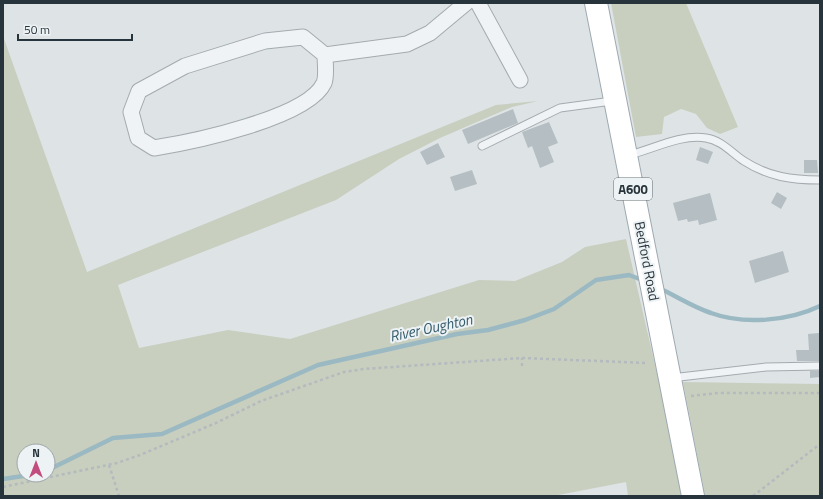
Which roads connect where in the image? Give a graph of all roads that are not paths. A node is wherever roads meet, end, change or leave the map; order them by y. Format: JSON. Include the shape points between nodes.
{"nodes":[{"id":1,"x":466,"y":3,"type":"edge"},
{"id":2,"x":478,"y":3,"type":"edge"},
{"id":3,"x":596,"y":3,"type":"edge"},
{"id":4,"x":325,"y":55,"type":"junction"},
{"id":5,"x":520,"y":80,"type":"dead end"},
{"id":6,"x":616,"y":100,"type":"junction"},
{"id":7,"x":482,"y":146,"type":"dead end"},
{"id":8,"x":627,"y":156,"type":"junction"},
{"id":9,"x":820,"y":180,"type":"edge"},
{"id":10,"x":820,"y":366,"type":"edge"},
{"id":11,"x":669,"y":380,"type":"junction"},
{"id":12,"x":693,"y":496,"type":"edge"}],
"edges":[{"from":1,"to":4,"type":"street","via":[[430,33],[407,44]]},
{"from":2,"to":5,"type":"street"},
{"from":3,"to":6,"type":"main road","name":"Bedford Road","number":"A600"},
{"from":4,"to":4,"type":"street","via":[[324,82],[309,100],[261,123],[189,143],[154,148],[138,138],[131,112],[139,91],[185,66],[265,41],[302,37]]},
{"from":6,"to":7,"type":"lane","via":[[560,108]]},
{"from":6,"to":8,"type":"main road","name":"Bedford Road","number":"A600"},
{"from":8,"to":9,"type":"lane","via":[[687,138],[707,138],[723,145],[744,161],[767,173],[796,180]]},
{"from":8,"to":11,"type":"main road","name":"Bedford Road","number":"A600"},
{"from":10,"to":11,"type":"lane","via":[[766,367]]},
{"from":11,"to":12,"type":"main road","name":"Bedford Road","number":"A600"}]}
